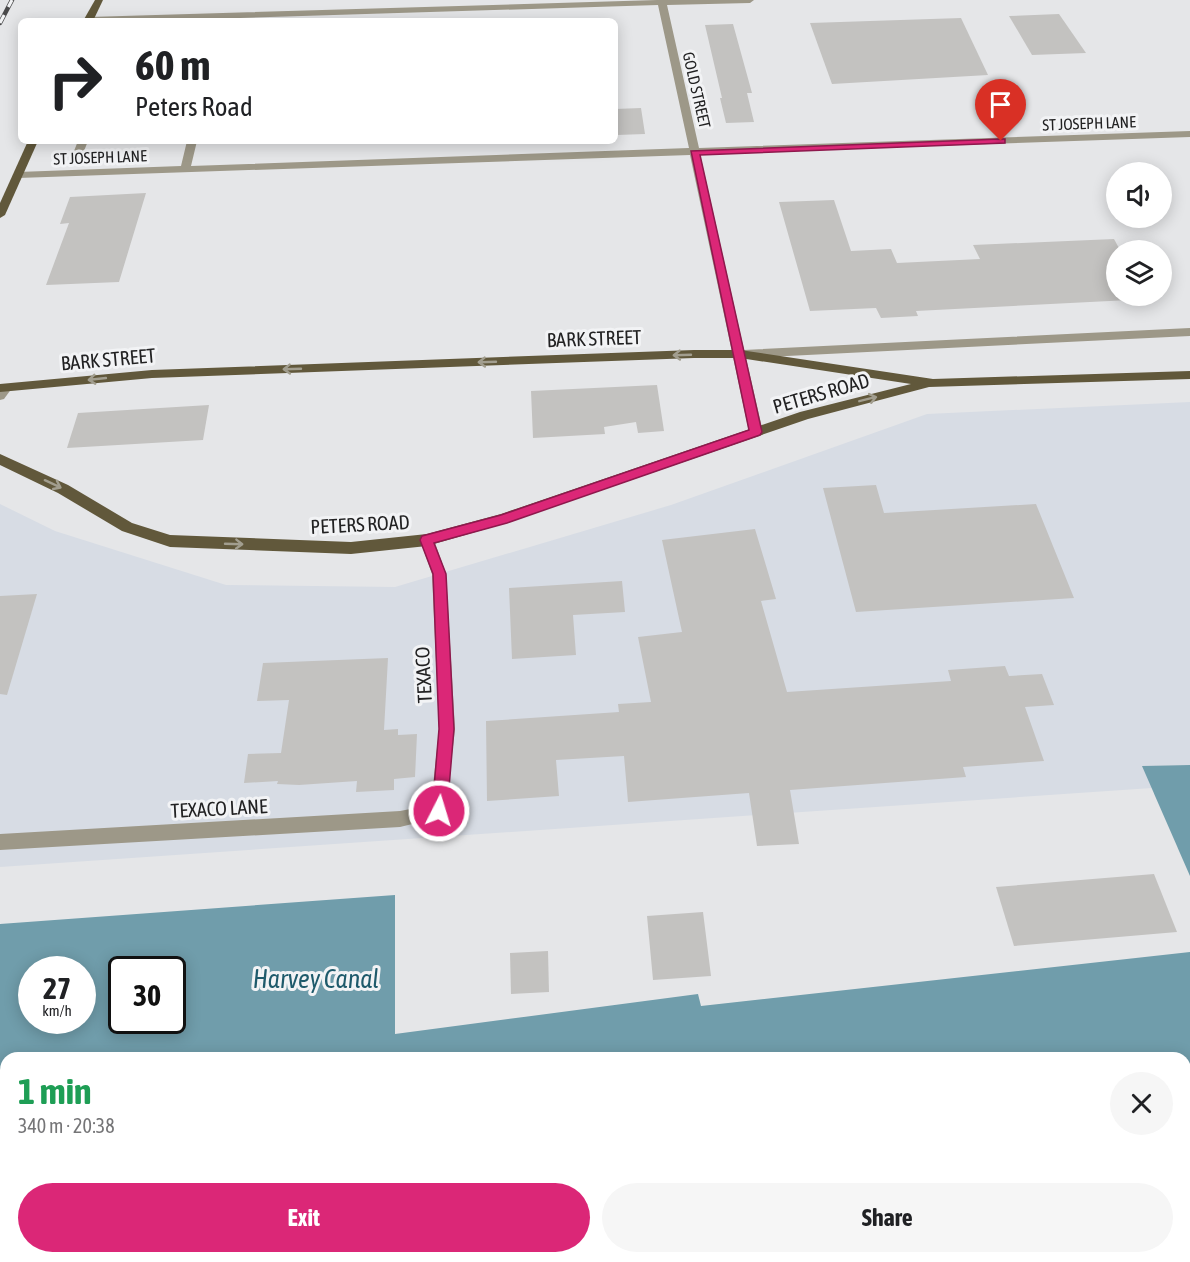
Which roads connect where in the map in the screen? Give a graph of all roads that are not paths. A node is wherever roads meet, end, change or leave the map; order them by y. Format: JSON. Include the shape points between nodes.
{"nodes":[{"id":1,"x":99,"y":0,"type":"edge"},
{"id":2,"x":750,"y":0,"type":"edge"},
{"id":3,"x":661,"y":1,"type":"edge"},
{"id":4,"x":90,"y":18,"type":"edge"},
{"id":5,"x":174,"y":18,"type":"edge"},
{"id":6,"x":1190,"y":134,"type":"edge"},
{"id":7,"x":32,"y":144,"type":"edge"},
{"id":8,"x":82,"y":144,"type":"edge"},
{"id":9,"x":191,"y":144,"type":"edge"},
{"id":10,"x":694,"y":153,"type":"junction"},
{"id":11,"x":75,"y":161,"type":"dead end"},
{"id":12,"x":185,"y":170,"type":"junction"},
{"id":13,"x":18,"y":175,"type":"junction"},
{"id":14,"x":0,"y":215,"type":"edge"},
{"id":15,"x":1190,"y":332,"type":"edge"},
{"id":16,"x":740,"y":354,"type":"junction"},
{"id":17,"x":1190,"y":375,"type":"edge"},
{"id":18,"x":933,"y":383,"type":"junction"},
{"id":19,"x":2,"y":391,"type":"edge"},
{"id":20,"x":756,"y":432,"type":"junction"},
{"id":21,"x":0,"y":459,"type":"edge"},
{"id":22,"x":427,"y":540,"type":"junction"},
{"id":23,"x":439,"y":811,"type":"joint"},
{"id":24,"x":0,"y":842,"type":"edge"}],
"edges":[{"from":1,"to":4,"type":"main road"},
{"from":2,"to":3,"type":"street"},
{"from":3,"to":5,"type":"street"},
{"from":3,"to":10,"type":"street","name":"GOLD STREET"},
{"from":6,"to":10,"type":"street","name":"ST JOSEPH LANE"},
{"from":7,"to":13,"type":"main road"},
{"from":8,"to":11,"type":"street"},
{"from":9,"to":12,"type":"street"},
{"from":10,"to":12,"type":"street","name":"ST JOSEPH LANE"},
{"from":10,"to":16,"type":"street","name":"GOLD STREET"},
{"from":12,"to":13,"type":"street","name":"ST JOSEPH LANE"},
{"from":13,"to":14,"type":"main road"},
{"from":15,"to":16,"type":"street","name":"BARK STREET"},
{"from":16,"to":18,"type":"main road","name":"PETERS ROAD"},
{"from":16,"to":19,"type":"main road","name":"BARK STREET","one_way":true,"via":[[152,374]]},
{"from":16,"to":20,"type":"street","name":"GOLD STREET"},
{"from":17,"to":18,"type":"main road","name":"PETERS ROAD"},
{"from":20,"to":18,"type":"main road","name":"PETERS ROAD","one_way":true,"via":[[804,415]]},
{"from":20,"to":22,"type":"main road","name":"PETERS ROAD","via":[[503,519]]},
{"from":21,"to":22,"type":"main road","name":"PETERS ROAD","one_way":true,"via":[[63,489],[127,527],[170,541],[351,548]]},
{"from":22,"to":23,"type":"street","name":"TEXACO","via":[[439,574],[447,729]]},
{"from":23,"to":24,"type":"street","name":"TEXACO LANE","via":[[400,819]]}]}
